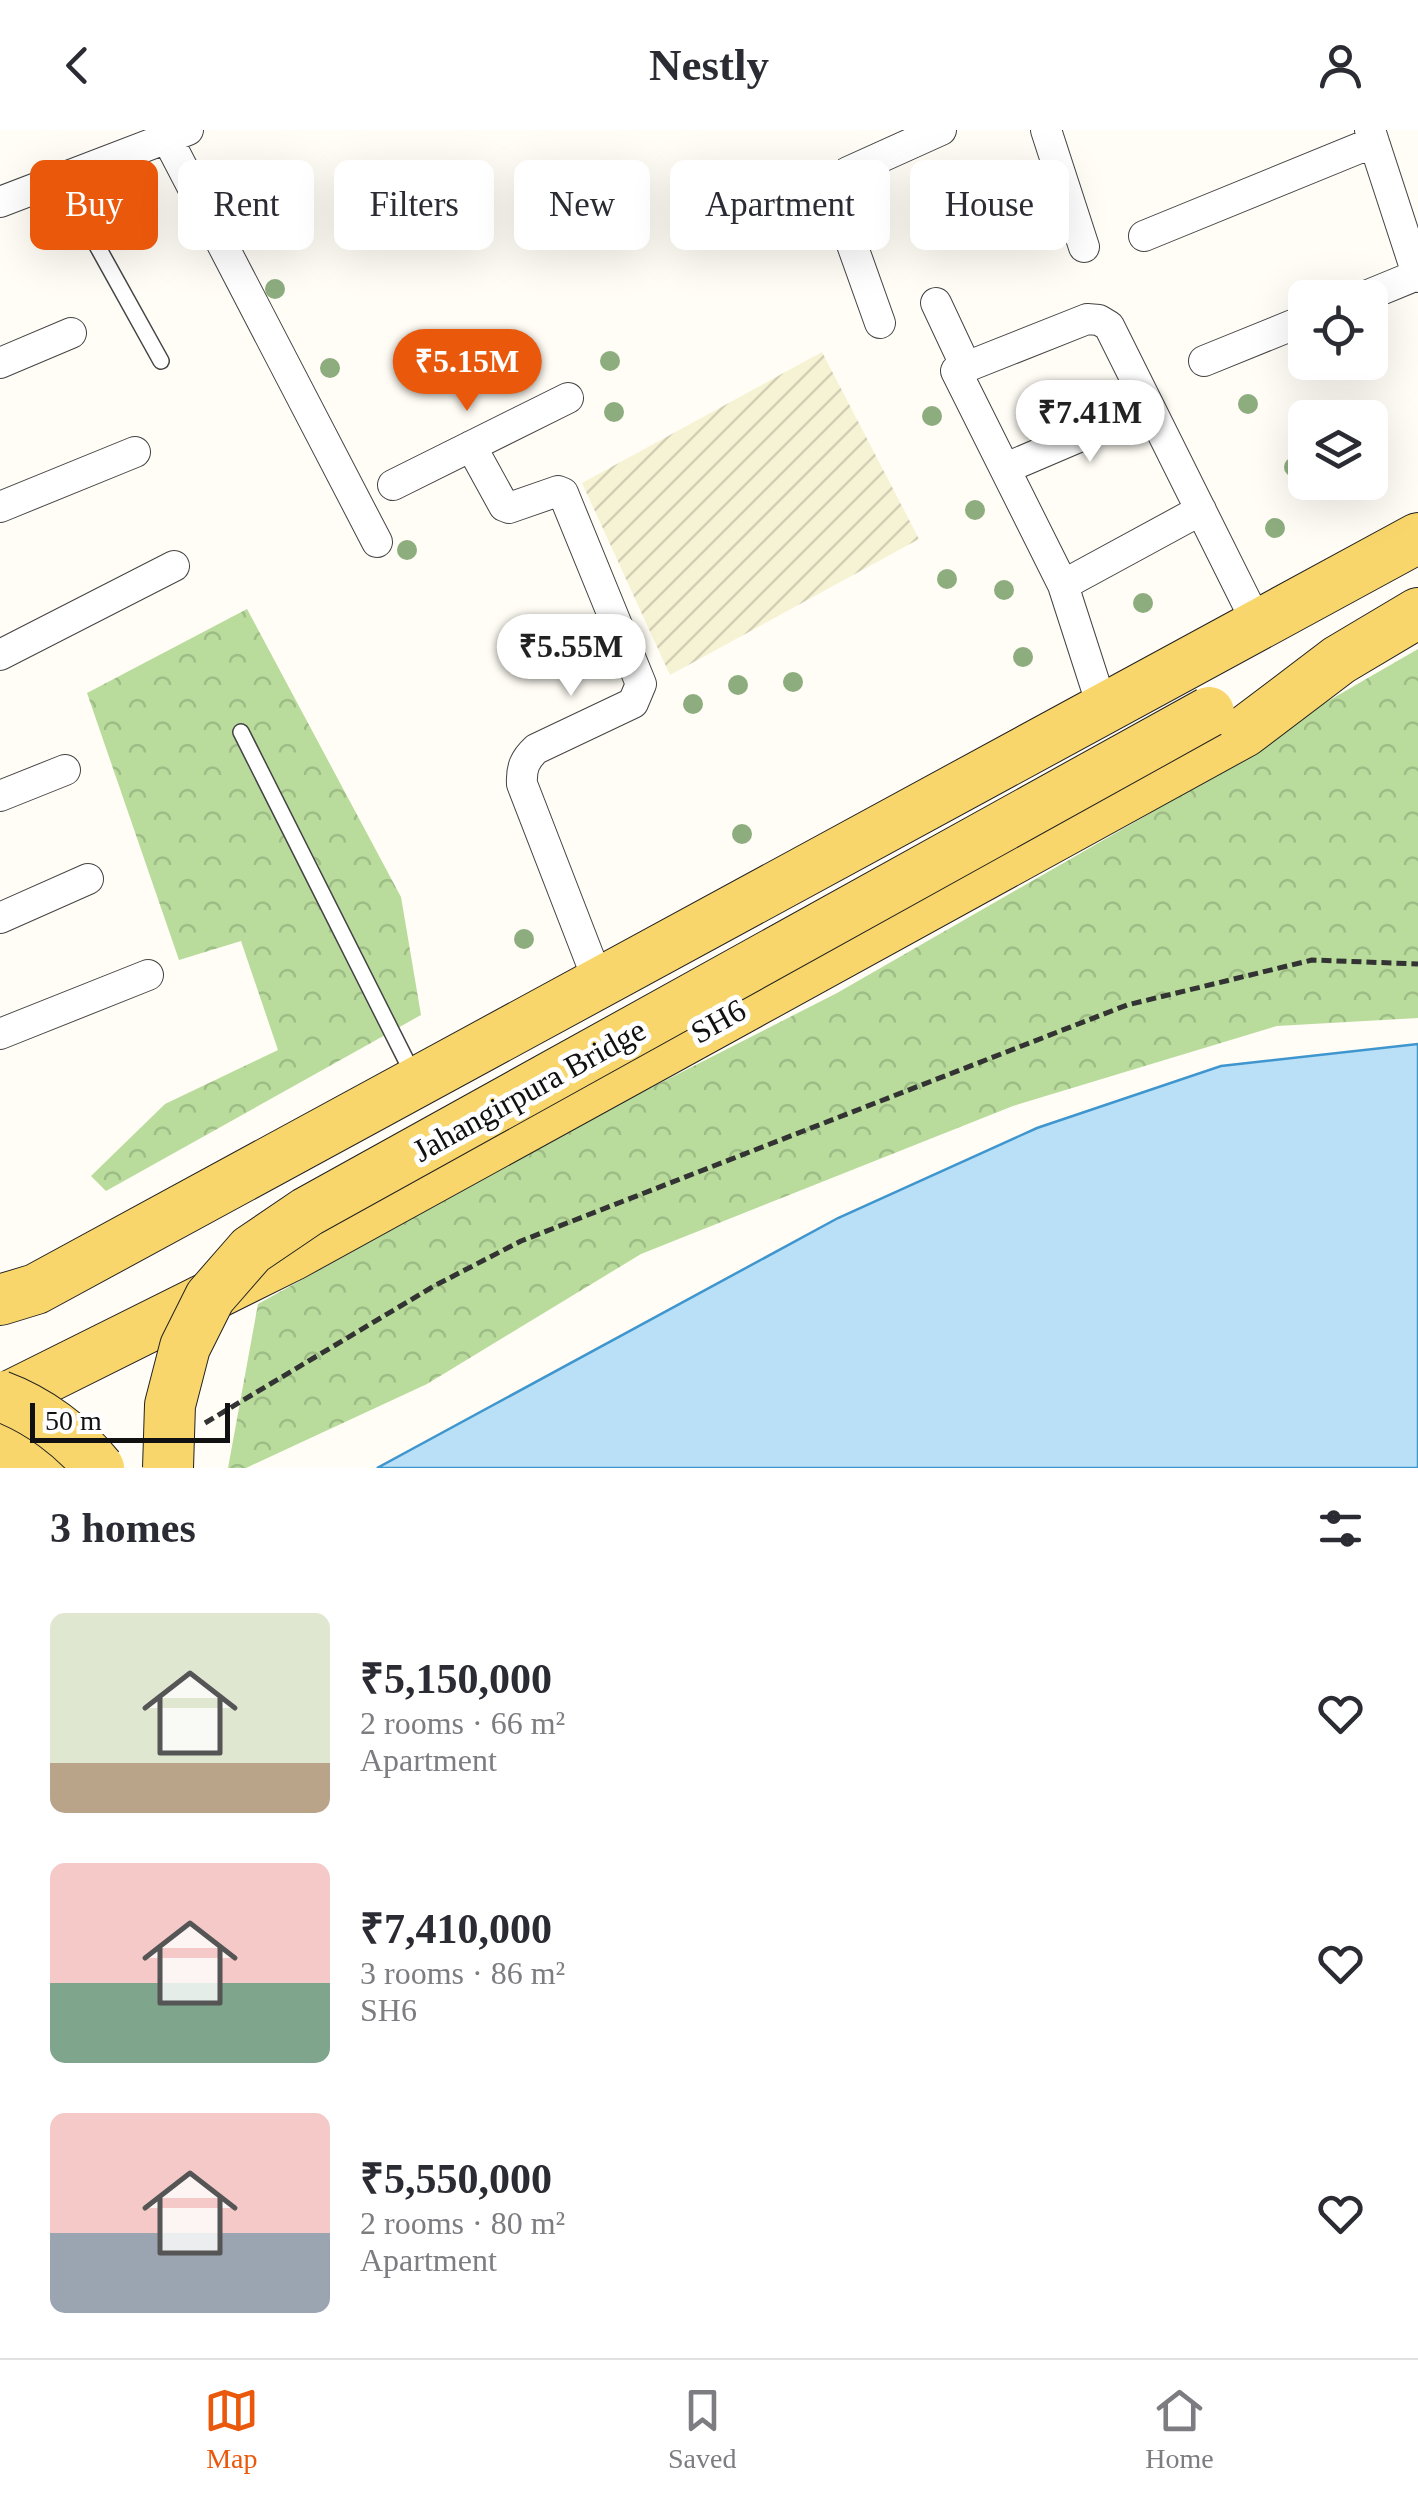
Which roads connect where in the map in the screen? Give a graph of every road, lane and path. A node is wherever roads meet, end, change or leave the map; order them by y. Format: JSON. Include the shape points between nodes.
{"nodes":[{"id":1,"x":942,"y":130,"type":"edge"},
{"id":2,"x":1046,"y":130,"type":"edge"},
{"id":3,"x":178,"y":134,"type":"edge"},
{"id":4,"x":1372,"y":136,"type":"edge"},
{"id":5,"x":110,"y":160,"type":"edge"},
{"id":6,"x":30,"y":190,"type":"edge"},
{"id":7,"x":0,"y":202,"type":"edge"},
{"id":8,"x":1144,"y":236,"type":"dead end"},
{"id":9,"x":1084,"y":247,"type":"dead end"},
{"id":10,"x":99,"y":250,"type":"edge"},
{"id":11,"x":1418,"y":276,"type":"edge"},
{"id":12,"x":1388,"y":288,"type":"edge"},
{"id":13,"x":936,"y":303,"type":"dead end"},
{"id":14,"x":880,"y":323,"type":"dead end"},
{"id":15,"x":1288,"y":327,"type":"edge"},
{"id":16,"x":71,"y":332,"type":"dead end"},
{"id":17,"x":160,"y":361,"type":"dead end"},
{"id":18,"x":1204,"y":361,"type":"dead end"},
{"id":19,"x":0,"y":363,"type":"edge"},
{"id":20,"x":966,"y":367,"type":"junction"},
{"id":21,"x":568,"y":398,"type":"dead end"},
{"id":22,"x":1149,"y":407,"type":"junction"},
{"id":23,"x":471,"y":446,"type":"junction"},
{"id":24,"x":134,"y":452,"type":"dead end"},
{"id":25,"x":1006,"y":468,"type":"junction"},
{"id":26,"x":393,"y":485,"type":"dead end"},
{"id":27,"x":0,"y":506,"type":"edge"},
{"id":28,"x":1201,"y":510,"type":"junction"},
{"id":29,"x":1418,"y":538,"type":"edge"},
{"id":30,"x":377,"y":542,"type":"dead end"},
{"id":31,"x":174,"y":566,"type":"dead end"},
{"id":32,"x":1062,"y":584,"type":"junction"},
{"id":33,"x":1418,"y":613,"type":"edge"},
{"id":34,"x":1258,"y":625,"type":"junction"},
{"id":35,"x":0,"y":656,"type":"edge"},
{"id":36,"x":1339,"y":660,"type":"junction"},
{"id":37,"x":1103,"y":709,"type":"junction"},
{"id":38,"x":241,"y":732,"type":"dead end"},
{"id":39,"x":64,"y":770,"type":"dead end"},
{"id":40,"x":0,"y":796,"type":"edge"},
{"id":41,"x":88,"y":880,"type":"dead end"},
{"id":42,"x":0,"y":918,"type":"edge"},
{"id":43,"x":1418,"y":964,"type":"edge"},
{"id":44,"x":148,"y":975,"type":"dead end"},
{"id":45,"x":598,"y":984,"type":"junction"},
{"id":46,"x":0,"y":1034,"type":"edge"},
{"id":47,"x":417,"y":1082,"type":"junction"},
{"id":48,"x":0,"y":1300,"type":"edge"},
{"id":49,"x":0,"y":1398,"type":"edge"},
{"id":50,"x":197,"y":1428,"type":"dead end"},
{"id":51,"x":0,"y":1438,"type":"edge"},
{"id":52,"x":39,"y":1468,"type":"edge"},
{"id":53,"x":98,"y":1468,"type":"edge"},
{"id":54,"x":168,"y":1468,"type":"edge"}],
"edges":[{"from":1,"to":14,"type":"street","via":[[837,183],[834,194]]},
{"from":2,"to":9,"type":"street"},
{"from":3,"to":5,"type":"street"},
{"from":3,"to":30,"type":"street"},
{"from":4,"to":8,"type":"street"},
{"from":4,"to":11,"type":"street"},
{"from":6,"to":7,"type":"street"},
{"from":10,"to":17,"type":"lane"},
{"from":11,"to":12,"type":"street"},
{"from":13,"to":20,"type":"street"},
{"from":15,"to":18,"type":"street"},
{"from":16,"to":19,"type":"street"},
{"from":20,"to":22,"type":"street","via":[[1099,320]]},
{"from":20,"to":25,"type":"street","via":[[956,372]]},
{"from":21,"to":23,"type":"street"},
{"from":22,"to":25,"type":"street"},
{"from":22,"to":28,"type":"street"},
{"from":23,"to":26,"type":"street"},
{"from":23,"to":45,"type":"street","via":[[504,506],[564,493],[641,684],[634,703],[536,749],[522,773]]},
{"from":24,"to":27,"type":"street"},
{"from":25,"to":32,"type":"street"},
{"from":28,"to":32,"type":"street"},
{"from":28,"to":34,"type":"street"},
{"from":29,"to":34,"type":"main road"},
{"from":31,"to":35,"type":"street"},
{"from":32,"to":37,"type":"street"},
{"from":33,"to":36,"type":"main road","name":"SH6"},
{"from":34,"to":37,"type":"main road"},
{"from":36,"to":49,"type":"main road","name":"SH6","via":[[1244,732],[293,1255]]},
{"from":36,"to":54,"type":"main road","name":"Jahangirpura Bridge","bridge":true,"via":[[1219,706],[325,1202],[251,1250],[210,1298],[185,1348],[170,1405]]},
{"from":37,"to":45,"type":"main road"},
{"from":38,"to":47,"type":"lane"},
{"from":39,"to":40,"type":"street"},
{"from":41,"to":42,"type":"street"},
{"from":43,"to":50,"type":"path","via":[[1312,960],[1128,1005],[521,1242],[434,1286]]},
{"from":44,"to":46,"type":"street"},
{"from":45,"to":47,"type":"main road"},
{"from":47,"to":48,"type":"main road","via":[[36,1289]]},
{"from":49,"to":53,"type":"main road","bridge":true,"via":[[25,1405]]},
{"from":51,"to":52,"type":"main road"}]}
